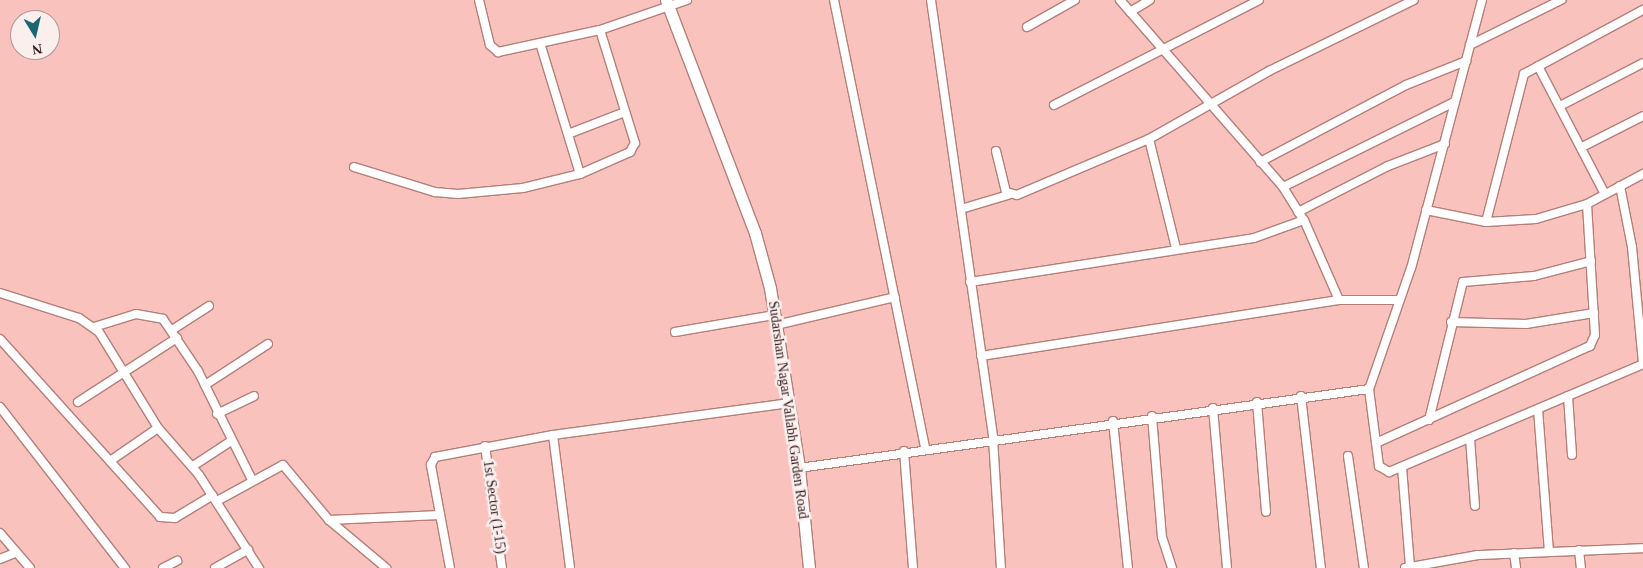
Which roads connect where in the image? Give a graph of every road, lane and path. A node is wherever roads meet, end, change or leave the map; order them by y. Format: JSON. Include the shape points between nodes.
{"nodes":[{"id":1,"x":479,"y":0,"type":"edge"},
{"id":2,"x":687,"y":0,"type":"edge"},
{"id":3,"x":834,"y":0,"type":"edge"},
{"id":4,"x":931,"y":0,"type":"edge"},
{"id":5,"x":1075,"y":0,"type":"edge"},
{"id":6,"x":1120,"y":0,"type":"edge"},
{"id":7,"x":1150,"y":0,"type":"edge"},
{"id":8,"x":1259,"y":0,"type":"edge"},
{"id":9,"x":1414,"y":0,"type":"edge"},
{"id":10,"x":1482,"y":0,"type":"edge"},
{"id":11,"x":1560,"y":0,"type":"edge"},
{"id":12,"x":668,"y":4,"type":"edge"},
{"id":13,"x":1643,"y":10,"type":"edge"},
{"id":14,"x":1130,"y":12,"type":"junction"},
{"id":15,"x":1027,"y":27,"type":"dead end"},
{"id":16,"x":600,"y":30,"type":"junction"},
{"id":17,"x":540,"y":43,"type":"junction"},
{"id":18,"x":1470,"y":45,"type":"junction"},
{"id":19,"x":1164,"y":47,"type":"junction"},
{"id":20,"x":1466,"y":61,"type":"junction"},
{"id":21,"x":1643,"y":63,"type":"edge"},
{"id":22,"x":1538,"y":66,"type":"junction"},
{"id":23,"x":1454,"y":102,"type":"junction"},
{"id":24,"x":1054,"y":106,"type":"dead end"},
{"id":25,"x":1210,"y":106,"type":"junction"},
{"id":26,"x":1560,"y":106,"type":"junction"},
{"id":27,"x":625,"y":112,"type":"junction"},
{"id":28,"x":1643,"y":116,"type":"edge"},
{"id":29,"x":568,"y":134,"type":"junction"},
{"id":30,"x":1150,"y":139,"type":"junction"},
{"id":31,"x":1444,"y":144,"type":"junction"},
{"id":32,"x":1582,"y":146,"type":"junction"},
{"id":33,"x":996,"y":151,"type":"dead end"},
{"id":34,"x":1260,"y":162,"type":"junction"},
{"id":35,"x":354,"y":167,"type":"dead end"},
{"id":36,"x":580,"y":174,"type":"junction"},
{"id":37,"x":1643,"y":174,"type":"edge"},
{"id":38,"x":1620,"y":186,"type":"junction"},
{"id":39,"x":1283,"y":187,"type":"junction"},
{"id":40,"x":1606,"y":194,"type":"junction"},
{"id":41,"x":1008,"y":195,"type":"junction"},
{"id":42,"x":1587,"y":204,"type":"junction"},
{"id":43,"x":961,"y":208,"type":"junction"},
{"id":44,"x":1426,"y":210,"type":"junction"},
{"id":45,"x":1298,"y":212,"type":"junction"},
{"id":46,"x":1304,"y":220,"type":"junction"},
{"id":47,"x":1486,"y":222,"type":"junction"},
{"id":48,"x":1176,"y":248,"type":"junction"},
{"id":49,"x":1591,"y":261,"type":"junction"},
{"id":50,"x":970,"y":282,"type":"junction"},
{"id":51,"x":0,"y":293,"type":"edge"},
{"id":52,"x":895,"y":297,"type":"junction"},
{"id":53,"x":1339,"y":300,"type":"junction"},
{"id":54,"x":1400,"y":300,"type":"junction"},
{"id":55,"x":209,"y":306,"type":"dead end"},
{"id":56,"x":1594,"y":313,"type":"junction"},
{"id":57,"x":775,"y":320,"type":"junction"},
{"id":58,"x":1451,"y":322,"type":"junction"},
{"id":59,"x":94,"y":327,"type":"junction"},
{"id":60,"x":172,"y":330,"type":"junction"},
{"id":61,"x":675,"y":332,"type":"dead end"},
{"id":62,"x":177,"y":338,"type":"junction"},
{"id":63,"x":0,"y":339,"type":"edge"},
{"id":64,"x":268,"y":344,"type":"dead end"},
{"id":65,"x":981,"y":356,"type":"junction"},
{"id":66,"x":1643,"y":364,"type":"edge"},
{"id":67,"x":124,"y":372,"type":"junction"},
{"id":68,"x":204,"y":385,"type":"junction"},
{"id":69,"x":1369,"y":389,"type":"junction"},
{"id":70,"x":254,"y":396,"type":"dead end"},
{"id":71,"x":1301,"y":396,"type":"junction"},
{"id":72,"x":1568,"y":396,"type":"junction"},
{"id":73,"x":78,"y":402,"type":"dead end"},
{"id":74,"x":1258,"y":402,"type":"junction"},
{"id":75,"x":790,"y":403,"type":"junction"},
{"id":76,"x":0,"y":407,"type":"edge"},
{"id":77,"x":1212,"y":408,"type":"junction"},
{"id":78,"x":1538,"y":409,"type":"junction"},
{"id":79,"x":217,"y":414,"type":"junction"},
{"id":80,"x":1152,"y":416,"type":"junction"},
{"id":81,"x":1429,"y":420,"type":"junction"},
{"id":82,"x":1113,"y":422,"type":"junction"},
{"id":83,"x":158,"y":428,"type":"junction"},
{"id":84,"x":553,"y":435,"type":"junction"},
{"id":85,"x":993,"y":438,"type":"junction"},
{"id":86,"x":1470,"y":438,"type":"junction"},
{"id":87,"x":230,"y":441,"type":"junction"},
{"id":88,"x":1376,"y":443,"type":"junction"},
{"id":89,"x":485,"y":446,"type":"junction"},
{"id":90,"x":926,"y":448,"type":"junction"},
{"id":91,"x":904,"y":451,"type":"junction"},
{"id":92,"x":1348,"y":456,"type":"dead end"},
{"id":93,"x":1572,"y":456,"type":"dead end"},
{"id":94,"x":110,"y":461,"type":"junction"},
{"id":95,"x":192,"y":466,"type":"junction"},
{"id":96,"x":1402,"y":467,"type":"junction"},
{"id":97,"x":799,"y":468,"type":"junction"},
{"id":98,"x":252,"y":480,"type":"junction"},
{"id":99,"x":215,"y":498,"type":"junction"},
{"id":100,"x":1475,"y":506,"type":"dead end"},
{"id":101,"x":1266,"y":512,"type":"dead end"},
{"id":102,"x":440,"y":515,"type":"junction"},
{"id":103,"x":329,"y":520,"type":"junction"},
{"id":104,"x":0,"y":533,"type":"edge"},
{"id":105,"x":1643,"y":548,"type":"edge"},
{"id":106,"x":248,"y":550,"type":"junction"},
{"id":107,"x":1579,"y":550,"type":"junction"},
{"id":108,"x":1549,"y":551,"type":"junction"},
{"id":109,"x":15,"y":553,"type":"junction"},
{"id":110,"x":1514,"y":553,"type":"junction"},
{"id":111,"x":0,"y":560,"type":"edge"},
{"id":112,"x":177,"y":560,"type":"dead end"},
{"id":113,"x":1446,"y":564,"type":"edge"},
{"id":114,"x":30,"y":568,"type":"edge"},
{"id":115,"x":125,"y":568,"type":"edge"},
{"id":116,"x":163,"y":568,"type":"edge"},
{"id":117,"x":215,"y":568,"type":"edge"},
{"id":118,"x":259,"y":568,"type":"edge"},
{"id":119,"x":386,"y":568,"type":"edge"},
{"id":120,"x":450,"y":568,"type":"edge"},
{"id":121,"x":502,"y":568,"type":"edge"},
{"id":122,"x":570,"y":568,"type":"edge"},
{"id":123,"x":809,"y":568,"type":"edge"},
{"id":124,"x":913,"y":568,"type":"edge"},
{"id":125,"x":1001,"y":568,"type":"edge"},
{"id":126,"x":1128,"y":568,"type":"edge"},
{"id":127,"x":1172,"y":568,"type":"edge"},
{"id":128,"x":1227,"y":568,"type":"edge"},
{"id":129,"x":1321,"y":568,"type":"edge"},
{"id":130,"x":1364,"y":568,"type":"edge"},
{"id":131,"x":1408,"y":568,"type":"edge"},
{"id":132,"x":1516,"y":568,"type":"edge"},
{"id":133,"x":1581,"y":568,"type":"edge"}],
"edges":[{"from":1,"to":17,"type":"street","via":[[492,50],[507,52]]},
{"from":2,"to":12,"type":"street"},
{"from":3,"to":52,"type":"street"},
{"from":4,"to":43,"type":"street"},
{"from":5,"to":15,"type":"street"},
{"from":6,"to":14,"type":"street"},
{"from":7,"to":14,"type":"street"},
{"from":8,"to":19,"type":"street"},
{"from":9,"to":25,"type":"street","via":[[1269,71]]},
{"from":10,"to":18,"type":"street"},
{"from":11,"to":18,"type":"street"},
{"from":12,"to":16,"type":"street"},
{"from":12,"to":57,"type":"street","name":"Sudarshan Nagar Vallabh Garden Road","via":[[755,232]]},
{"from":13,"to":22,"type":"street"},
{"from":14,"to":19,"type":"street"},
{"from":16,"to":17,"type":"street"},
{"from":16,"to":27,"type":"street"},
{"from":17,"to":29,"type":"street"},
{"from":18,"to":20,"type":"street"},
{"from":19,"to":24,"type":"street"},
{"from":19,"to":25,"type":"street"},
{"from":20,"to":23,"type":"street"},
{"from":20,"to":34,"type":"street","via":[[1406,85]]},
{"from":21,"to":26,"type":"street"},
{"from":22,"to":26,"type":"street"},
{"from":22,"to":47,"type":"street","via":[[1521,80]]},
{"from":23,"to":31,"type":"street"},
{"from":23,"to":39,"type":"street"},
{"from":25,"to":30,"type":"street"},
{"from":25,"to":34,"type":"street"},
{"from":26,"to":32,"type":"street"},
{"from":27,"to":29,"type":"street"},
{"from":27,"to":36,"type":"street","via":[[634,148]]},
{"from":28,"to":32,"type":"street"},
{"from":29,"to":36,"type":"street"},
{"from":30,"to":41,"type":"street","via":[[1017,195]]},
{"from":30,"to":48,"type":"street"},
{"from":31,"to":44,"type":"street"},
{"from":31,"to":45,"type":"street","via":[[1388,166]]},
{"from":32,"to":40,"type":"street"},
{"from":33,"to":41,"type":"street"},
{"from":34,"to":39,"type":"street"},
{"from":35,"to":36,"type":"street","via":[[435,192],[458,194],[523,188]]},
{"from":37,"to":38,"type":"street"},
{"from":38,"to":40,"type":"street"},
{"from":38,"to":66,"type":"street","via":[[1632,247]]},
{"from":39,"to":45,"type":"street"},
{"from":40,"to":42,"type":"street"},
{"from":41,"to":43,"type":"street"},
{"from":42,"to":47,"type":"street","via":[[1536,218]]},
{"from":42,"to":49,"type":"street"},
{"from":43,"to":50,"type":"street"},
{"from":44,"to":47,"type":"street"},
{"from":44,"to":54,"type":"street"},
{"from":45,"to":46,"type":"street"},
{"from":46,"to":48,"type":"street","via":[[1254,238]]},
{"from":46,"to":53,"type":"street"},
{"from":48,"to":50,"type":"street"},
{"from":49,"to":56,"type":"street"},
{"from":49,"to":58,"type":"street","via":[[1534,276],[1468,280],[1459,289]]},
{"from":50,"to":65,"type":"street"},
{"from":51,"to":59,"type":"street"},
{"from":52,"to":57,"type":"street"},
{"from":52,"to":90,"type":"street"},
{"from":53,"to":54,"type":"street"},
{"from":53,"to":65,"type":"street"},
{"from":54,"to":69,"type":"street"},
{"from":55,"to":60,"type":"street"},
{"from":56,"to":58,"type":"street","via":[[1526,324]]},
{"from":56,"to":81,"type":"street","via":[[1590,346]]},
{"from":57,"to":61,"type":"street"},
{"from":57,"to":75,"type":"street","name":"Sudarshan Nagar Vallabh Garden Road"},
{"from":58,"to":81,"type":"street"},
{"from":59,"to":60,"type":"street","via":[[119,317],[150,313]]},
{"from":59,"to":67,"type":"street"},
{"from":60,"to":62,"type":"street"},
{"from":62,"to":67,"type":"street"},
{"from":62,"to":68,"type":"street"},
{"from":63,"to":94,"type":"street"},
{"from":64,"to":68,"type":"street"},
{"from":65,"to":85,"type":"street"},
{"from":66,"to":72,"type":"street"},
{"from":67,"to":73,"type":"street"},
{"from":67,"to":83,"type":"street"},
{"from":68,"to":79,"type":"street"},
{"from":69,"to":71,"type":"street"},
{"from":69,"to":88,"type":"street"},
{"from":70,"to":79,"type":"street"},
{"from":71,"to":74,"type":"street"},
{"from":71,"to":129,"type":"street"},
{"from":72,"to":78,"type":"street"},
{"from":72,"to":93,"type":"street"},
{"from":74,"to":77,"type":"street"},
{"from":74,"to":101,"type":"street"},
{"from":75,"to":84,"type":"street"},
{"from":75,"to":97,"type":"street","name":"Sudarshan Nagar Vallabh Garden Road"},
{"from":76,"to":115,"type":"street"},
{"from":77,"to":80,"type":"street"},
{"from":77,"to":128,"type":"street"},
{"from":78,"to":86,"type":"street"},
{"from":78,"to":108,"type":"street"},
{"from":79,"to":87,"type":"street"},
{"from":80,"to":82,"type":"street"},
{"from":80,"to":127,"type":"street","via":[[1162,537]]},
{"from":81,"to":88,"type":"street"},
{"from":82,"to":85,"type":"street"},
{"from":82,"to":126,"type":"street"},
{"from":83,"to":94,"type":"street"},
{"from":83,"to":95,"type":"street"},
{"from":84,"to":89,"type":"street"},
{"from":84,"to":122,"type":"street"},
{"from":85,"to":90,"type":"street"},
{"from":85,"to":125,"type":"street"},
{"from":86,"to":96,"type":"street"},
{"from":86,"to":100,"type":"street"},
{"from":87,"to":95,"type":"street"},
{"from":87,"to":98,"type":"street"},
{"from":88,"to":96,"type":"street","via":[[1381,470],[1389,472]]},
{"from":89,"to":102,"type":"street","via":[[432,459]]},
{"from":89,"to":121,"type":"street","name":"1st Sector (1-15)"},
{"from":90,"to":91,"type":"street"},
{"from":91,"to":97,"type":"street"},
{"from":91,"to":124,"type":"street"},
{"from":92,"to":130,"type":"street"},
{"from":94,"to":99,"type":"street","via":[[166,520]]},
{"from":95,"to":99,"type":"street"},
{"from":96,"to":131,"type":"street"},
{"from":97,"to":123,"type":"street","name":"Sudarshan Nagar Vallabh Garden Road"},
{"from":98,"to":99,"type":"street"},
{"from":98,"to":103,"type":"street","via":[[284,465]]},
{"from":99,"to":106,"type":"street"},
{"from":102,"to":103,"type":"street"},
{"from":102,"to":120,"type":"street"},
{"from":103,"to":119,"type":"street"},
{"from":104,"to":109,"type":"street"},
{"from":105,"to":107,"type":"street"},
{"from":106,"to":117,"type":"street"},
{"from":106,"to":118,"type":"street"},
{"from":107,"to":108,"type":"street"},
{"from":107,"to":133,"type":"street"},
{"from":108,"to":110,"type":"street"},
{"from":109,"to":111,"type":"street"},
{"from":109,"to":114,"type":"street"},
{"from":110,"to":113,"type":"street"},
{"from":110,"to":132,"type":"street"},
{"from":112,"to":116,"type":"street"},
{"from":113,"to":131,"type":"street"}]}
